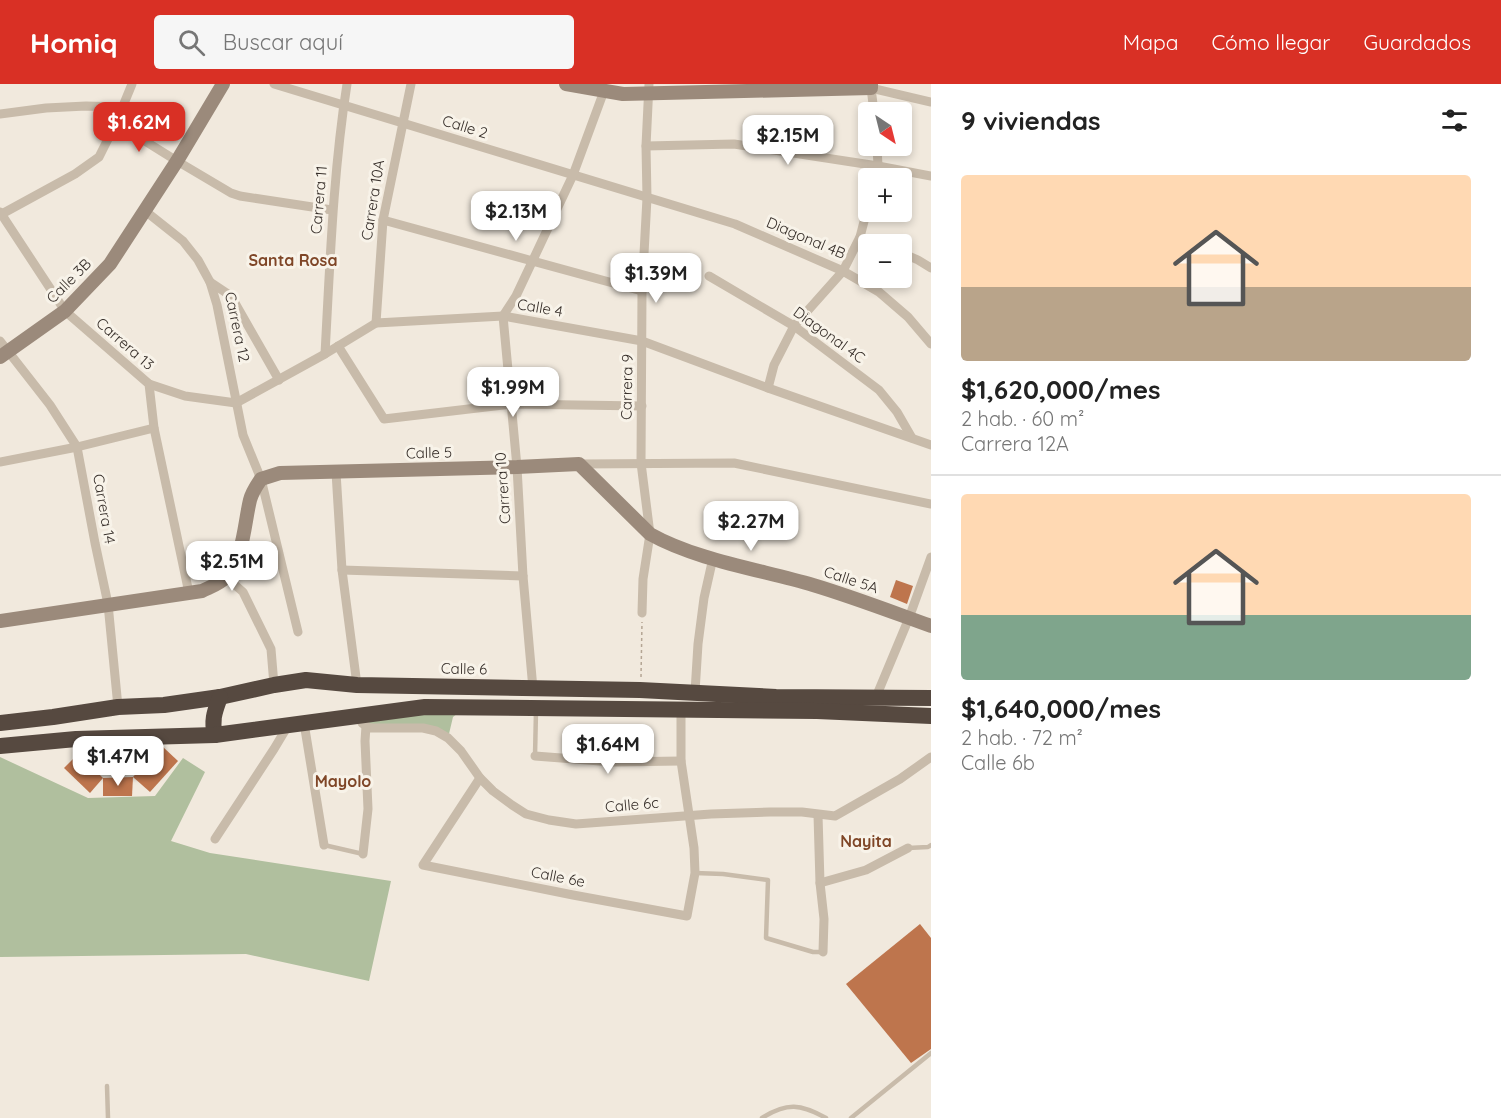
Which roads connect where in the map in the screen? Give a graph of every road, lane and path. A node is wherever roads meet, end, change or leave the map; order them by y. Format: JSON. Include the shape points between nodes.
{"nodes":[{"id":1,"x":132,"y":84,"type":"edge"},
{"id":2,"x":223,"y":84,"type":"edge"},
{"id":3,"x":274,"y":84,"type":"edge"},
{"id":4,"x":346,"y":84,"type":"edge"},
{"id":5,"x":411,"y":84,"type":"edge"},
{"id":6,"x":566,"y":84,"type":"edge"},
{"id":7,"x":856,"y":86,"type":"edge"},
{"id":8,"x":871,"y":86,"type":"edge"},
{"id":9,"x":776,"y":87,"type":"edge"},
{"id":10,"x":689,"y":88,"type":"edge"},
{"id":11,"x":649,"y":89,"type":"edge"},
{"id":12,"x":604,"y":91,"type":"junction"},
{"id":13,"x":873,"y":102,"type":"edge"},
{"id":14,"x":931,"y":102,"type":"edge"},
{"id":15,"x":343,"y":105,"type":"junction"},
{"id":16,"x":123,"y":107,"type":"junction"},
{"id":17,"x":0,"y":114,"type":"edge"},
{"id":18,"x":116,"y":123,"type":"junction"},
{"id":19,"x":402,"y":123,"type":"junction"},
{"id":20,"x":646,"y":146,"type":"junction"},
{"id":21,"x":878,"y":156,"type":"edge"},
{"id":22,"x":177,"y":161,"type":"junction"},
{"id":23,"x":878,"y":166,"type":"junction"},
{"id":24,"x":573,"y":175,"type":"junction"},
{"id":25,"x":931,"y":176,"type":"edge"},
{"id":26,"x":647,"y":198,"type":"junction"},
{"id":27,"x":144,"y":210,"type":"junction"},
{"id":28,"x":332,"y":210,"type":"junction"},
{"id":29,"x":0,"y":214,"type":"edge"},
{"id":30,"x":382,"y":220,"type":"junction"},
{"id":31,"x":858,"y":241,"type":"edge"},
{"id":32,"x":912,"y":257,"type":"edge"},
{"id":33,"x":533,"y":261,"type":"junction"},
{"id":34,"x":931,"y":268,"type":"edge"},
{"id":35,"x":843,"y":271,"type":"junction"},
{"id":36,"x":709,"y":276,"type":"dead end"},
{"id":37,"x":210,"y":282,"type":"junction"},
{"id":38,"x":642,"y":291,"type":"junction"},
{"id":39,"x":65,"y":311,"type":"junction"},
{"id":40,"x":503,"y":316,"type":"junction"},
{"id":41,"x":376,"y":323,"type":"junction"},
{"id":42,"x":794,"y":327,"type":"junction"},
{"id":43,"x":642,"y":341,"type":"junction"},
{"id":44,"x":931,"y":344,"type":"edge"},
{"id":45,"x":338,"y":346,"type":"junction"},
{"id":46,"x":3,"y":350,"type":"edge"},
{"id":47,"x":326,"y":354,"type":"junction"},
{"id":48,"x":279,"y":380,"type":"junction"},
{"id":49,"x":149,"y":384,"type":"junction"},
{"id":50,"x":768,"y":388,"type":"junction"},
{"id":51,"x":236,"y":403,"type":"junction"},
{"id":52,"x":511,"y":404,"type":"junction"},
{"id":53,"x":642,"y":406,"type":"junction"},
{"id":54,"x":154,"y":428,"type":"junction"},
{"id":55,"x":912,"y":438,"type":"junction"},
{"id":56,"x":931,"y":445,"type":"edge"},
{"id":57,"x":77,"y":447,"type":"junction"},
{"id":58,"x":0,"y":462,"type":"edge"},
{"id":59,"x":641,"y":463,"type":"junction"},
{"id":60,"x":579,"y":464,"type":"junction"},
{"id":61,"x":517,"y":467,"type":"junction"},
{"id":62,"x":336,"y":472,"type":"junction"},
{"id":63,"x":261,"y":479,"type":"junction"},
{"id":64,"x":931,"y":504,"type":"edge"},
{"id":65,"x":650,"y":534,"type":"junction"},
{"id":66,"x":931,"y":557,"type":"edge"},
{"id":67,"x":713,"y":558,"type":"junction"},
{"id":68,"x":342,"y":570,"type":"junction"},
{"id":69,"x":523,"y":576,"type":"junction"},
{"id":70,"x":226,"y":577,"type":"junction"},
{"id":71,"x":189,"y":593,"type":"junction"},
{"id":72,"x":108,"y":604,"type":"junction"},
{"id":73,"x":642,"y":613,"type":"joint"},
{"id":74,"x":909,"y":618,"type":"junction"},
{"id":75,"x":0,"y":621,"type":"edge"},
{"id":76,"x":931,"y":626,"type":"edge"},
{"id":77,"x":298,"y":632,"type":"dead end"},
{"id":78,"x":274,"y":684,"type":"junction"},
{"id":79,"x":357,"y":685,"type":"junction"},
{"id":80,"x":533,"y":689,"type":"junction"},
{"id":81,"x":640,"y":690,"type":"junction"},
{"id":82,"x":695,"y":692,"type":"junction"},
{"id":83,"x":220,"y":697,"type":"junction"},
{"id":84,"x":876,"y":697,"type":"junction"},
{"id":85,"x":931,"y":698,"type":"edge"},
{"id":86,"x":118,"y":708,"type":"junction"},
{"id":87,"x":536,"y":708,"type":"junction"},
{"id":88,"x":681,"y":711,"type":"junction"},
{"id":89,"x":931,"y":716,"type":"edge"},
{"id":90,"x":362,"y":721,"type":"junction"},
{"id":91,"x":0,"y":723,"type":"edge"},
{"id":92,"x":296,"y":724,"type":"junction"},
{"id":93,"x":215,"y":735,"type":"junction"},
{"id":94,"x":0,"y":746,"type":"edge"},
{"id":95,"x":535,"y":756,"type":"joint"},
{"id":96,"x":931,"y":757,"type":"edge"},
{"id":97,"x":681,"y":761,"type":"junction"},
{"id":98,"x":480,"y":778,"type":"junction"},
{"id":99,"x":688,"y":815,"type":"junction"},
{"id":100,"x":818,"y":815,"type":"junction"},
{"id":101,"x":215,"y":839,"type":"dead end"},
{"id":102,"x":324,"y":845,"type":"joint"},
{"id":103,"x":931,"y":845,"type":"edge"},
{"id":104,"x":908,"y":848,"type":"joint"},
{"id":105,"x":363,"y":854,"type":"joint"},
{"id":106,"x":695,"y":873,"type":"junction"},
{"id":107,"x":820,"y":883,"type":"junction"},
{"id":108,"x":823,"y":951,"type":"joint"},
{"id":109,"x":931,"y":1053,"type":"edge"},
{"id":110,"x":107,"y":1086,"type":"dead end"},
{"id":111,"x":108,"y":1118,"type":"edge"},
{"id":112,"x":762,"y":1118,"type":"edge"},
{"id":113,"x":826,"y":1118,"type":"edge"},
{"id":114,"x":851,"y":1118,"type":"edge"}],
"edges":[{"from":1,"to":16,"type":"street"},
{"from":2,"to":22,"type":"main road"},
{"from":3,"to":15,"type":"street","name":"Calle 2"},
{"from":4,"to":15,"type":"street","name":"Carrera 11"},
{"from":5,"to":19,"type":"street","name":"Carrera 10A"},
{"from":6,"to":12,"type":"main road"},
{"from":7,"to":8,"type":"main road"},
{"from":7,"to":9,"type":"main road"},
{"from":8,"to":13,"type":"street"},
{"from":8,"to":14,"type":"street"},
{"from":9,"to":10,"type":"main road"},
{"from":10,"to":11,"type":"main road"},
{"from":11,"to":12,"type":"main road","via":[[623,94]]},
{"from":11,"to":20,"type":"street","name":"Carrera 9"},
{"from":12,"to":24,"type":"street"},
{"from":15,"to":19,"type":"street","name":"Calle 2"},
{"from":15,"to":28,"type":"street","name":"Carrera 11"},
{"from":16,"to":17,"type":"street","via":[[46,108]]},
{"from":16,"to":18,"type":"street"},
{"from":18,"to":22,"type":"street"},
{"from":18,"to":29,"type":"street","via":[[99,157]]},
{"from":19,"to":24,"type":"street","name":"Calle 2"},
{"from":19,"to":30,"type":"street","name":"Carrera 10A"},
{"from":20,"to":23,"type":"street","via":[[734,144]]},
{"from":20,"to":26,"type":"street","name":"Carrera 9"},
{"from":21,"to":23,"type":"street"},
{"from":22,"to":27,"type":"main road"},
{"from":22,"to":28,"type":"street","via":[[240,196]]},
{"from":23,"to":25,"type":"street"},
{"from":24,"to":26,"type":"street","name":"Calle 2"},
{"from":24,"to":33,"type":"street"},
{"from":26,"to":35,"type":"street","name":"Diagonal 4B","via":[[735,224]]},
{"from":26,"to":38,"type":"street","name":"Carrera 9"},
{"from":27,"to":37,"type":"street","name":"Carrera 12","via":[[183,241]]},
{"from":27,"to":39,"type":"main road","name":"Calle 3B","via":[[110,264]]},
{"from":28,"to":47,"type":"street","name":"Carrera 11"},
{"from":29,"to":39,"type":"street","name":"Carrera 13"},
{"from":30,"to":33,"type":"street"},
{"from":30,"to":41,"type":"street","name":"Carrera 10A"},
{"from":31,"to":35,"type":"street"},
{"from":32,"to":34,"type":"street"},
{"from":33,"to":38,"type":"street"},
{"from":33,"to":40,"type":"street"},
{"from":35,"to":42,"type":"street"},
{"from":35,"to":44,"type":"street","name":"Diagonal 4B","via":[[879,292]]},
{"from":36,"to":42,"type":"street","name":"Diagonal 4C"},
{"from":37,"to":48,"type":"street","via":[[231,296]]},
{"from":37,"to":51,"type":"street","name":"Carrera 12"},
{"from":38,"to":43,"type":"street","name":"Carrera 9"},
{"from":39,"to":46,"type":"main road","name":"Calle 3B"},
{"from":39,"to":49,"type":"street","name":"Carrera 13"},
{"from":40,"to":41,"type":"street","name":"Calle 4"},
{"from":40,"to":43,"type":"street","name":"Calle 4"},
{"from":40,"to":52,"type":"street","name":"Carrera 10"},
{"from":41,"to":45,"type":"street","name":"Calle 4"},
{"from":42,"to":50,"type":"street","via":[[774,366]]},
{"from":42,"to":55,"type":"street","name":"Diagonal 4C","via":[[879,390]]},
{"from":43,"to":50,"type":"street","name":"Calle 4"},
{"from":43,"to":53,"type":"street","name":"Carrera 9"},
{"from":45,"to":47,"type":"street","name":"Calle 4"},
{"from":45,"to":52,"type":"street","via":[[384,419]]},
{"from":46,"to":57,"type":"street","name":"Carrera 14","via":[[50,405]]},
{"from":47,"to":48,"type":"street","name":"Calle 4"},
{"from":48,"to":51,"type":"street","name":"Calle 4"},
{"from":49,"to":51,"type":"street","via":[[185,396]]},
{"from":49,"to":54,"type":"street","name":"Carrera 13"},
{"from":50,"to":55,"type":"street","name":"Calle 4"},
{"from":51,"to":63,"type":"street","name":"Carrera 12","via":[[243,435]]},
{"from":52,"to":53,"type":"street"},
{"from":52,"to":61,"type":"street","name":"Carrera 10"},
{"from":53,"to":59,"type":"street","name":"Carrera 9"},
{"from":54,"to":57,"type":"street"},
{"from":54,"to":71,"type":"street","name":"Carrera 13"},
{"from":55,"to":56,"type":"street","name":"Calle 4"},
{"from":57,"to":58,"type":"street"},
{"from":57,"to":72,"type":"street","name":"Carrera 14"},
{"from":59,"to":60,"type":"street","name":"Calle 5"},
{"from":59,"to":64,"type":"street","name":"Calle 5","via":[[734,463]]},
{"from":59,"to":65,"type":"street","name":"Carrera 9"},
{"from":60,"to":61,"type":"main road","name":"Calle 5"},
{"from":60,"to":65,"type":"main road","name":"Calle 5A"},
{"from":61,"to":62,"type":"main road","name":"Calle 5"},
{"from":61,"to":69,"type":"street","name":"Carrera 10"},
{"from":62,"to":63,"type":"main road","name":"Calle 5","via":[[280,473]]},
{"from":62,"to":68,"type":"street"},
{"from":63,"to":70,"type":"main road","via":[[251,497],[236,562]]},
{"from":63,"to":77,"type":"street","name":"Carrera 12"},
{"from":65,"to":67,"type":"main road","name":"Calle 5A"},
{"from":65,"to":73,"type":"street","name":"Carrera 9"},
{"from":66,"to":74,"type":"street"},
{"from":67,"to":74,"type":"main road","name":"Calle 5A","via":[[814,585]]},
{"from":67,"to":82,"type":"street","via":[[704,597]]},
{"from":68,"to":69,"type":"street"},
{"from":68,"to":79,"type":"street"},
{"from":69,"to":80,"type":"street","name":"Carrera 10"},
{"from":70,"to":71,"type":"main road","via":[[202,591]]},
{"from":70,"to":78,"type":"street","via":[[243,592],[271,649]]},
{"from":71,"to":72,"type":"main road"},
{"from":72,"to":75,"type":"main road"},
{"from":72,"to":86,"type":"street","name":"Carrera 14"},
{"from":73,"to":81,"type":"path"},
{"from":74,"to":76,"type":"main road","name":"Calle 5A"},
{"from":74,"to":84,"type":"street"},
{"from":78,"to":79,"type":"highway","name":"Calle 6","via":[[306,680]]},
{"from":78,"to":83,"type":"highway","name":"Calle 6"},
{"from":79,"to":80,"type":"highway","name":"Calle 6"},
{"from":79,"to":90,"type":"highway"},
{"from":80,"to":81,"type":"highway","name":"Calle 6"},
{"from":81,"to":82,"type":"highway","name":"Calle 6"},
{"from":82,"to":84,"type":"highway","name":"Calle 6"},
{"from":83,"to":86,"type":"highway","name":"Calle 6"},
{"from":83,"to":93,"type":"highway","via":[[214,714]]},
{"from":84,"to":85,"type":"highway","name":"Calle 6"},
{"from":86,"to":91,"type":"highway","name":"Calle 6"},
{"from":87,"to":88,"type":"highway"},
{"from":87,"to":90,"type":"highway","via":[[425,707]]},
{"from":87,"to":95,"type":"lane"},
{"from":88,"to":89,"type":"highway"},
{"from":88,"to":97,"type":"street"},
{"from":90,"to":92,"type":"highway"},
{"from":90,"to":98,"type":"street","name":"Calle 6c","via":[[369,728],[436,731],[461,751]]},
{"from":90,"to":105,"type":"street","via":[[368,809]]},
{"from":92,"to":93,"type":"highway"},
{"from":92,"to":101,"type":"street","via":[[274,749]]},
{"from":92,"to":102,"type":"street"},
{"from":93,"to":94,"type":"highway","via":[[76,739]]},
{"from":95,"to":97,"type":"street","via":[[613,762]]},
{"from":96,"to":100,"type":"street","name":"Calle 6c","via":[[847,810],[835,816]]},
{"from":97,"to":99,"type":"street"},
{"from":98,"to":99,"type":"street","name":"Calle 6c","via":[[526,814],[549,820],[576,824]]},
{"from":98,"to":106,"type":"street","name":"Calle 6e","via":[[423,865],[687,915]]},
{"from":99,"to":100,"type":"street","name":"Calle 6c"},
{"from":99,"to":106,"type":"street"},
{"from":100,"to":107,"type":"street"},
{"from":102,"to":105,"type":"lane"},
{"from":103,"to":104,"type":"lane"},
{"from":104,"to":107,"type":"street","via":[[866,870]]},
{"from":106,"to":108,"type":"lane","via":[[768,880],[766,938],[813,952]]},
{"from":107,"to":108,"type":"street"},
{"from":109,"to":114,"type":"lane"},
{"from":110,"to":111,"type":"lane"},
{"from":112,"to":113,"type":"lane","via":[[793,1106]]}]}
